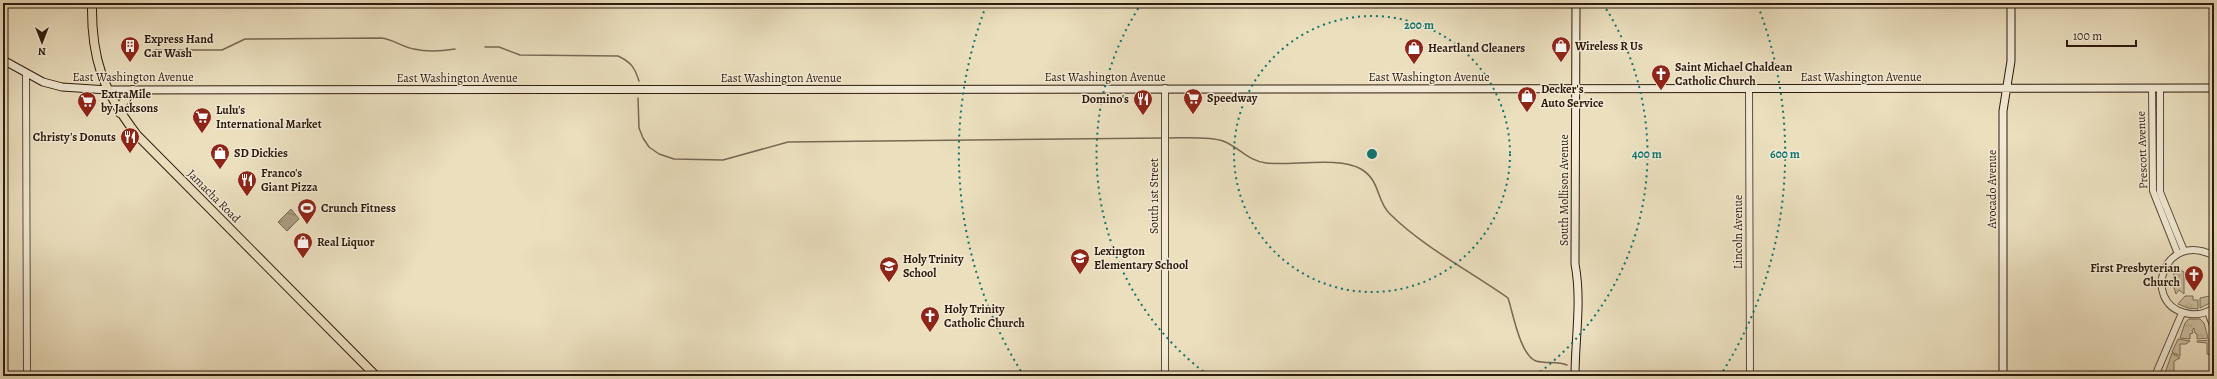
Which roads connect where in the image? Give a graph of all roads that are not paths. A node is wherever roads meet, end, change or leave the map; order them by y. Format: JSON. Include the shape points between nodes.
{"nodes":[{"id":1,"x":92,"y":3,"type":"edge"},
{"id":2,"x":1576,"y":3,"type":"edge"},
{"id":3,"x":2011,"y":3,"type":"edge"},
{"id":4,"x":3,"y":60,"type":"edge"},
{"id":5,"x":26,"y":73,"type":"junction"},
{"id":6,"x":1165,"y":88,"type":"junction"},
{"id":7,"x":1576,"y":88,"type":"junction"},
{"id":8,"x":1749,"y":88,"type":"junction"},
{"id":9,"x":2006,"y":88,"type":"junction"},
{"id":10,"x":2152,"y":88,"type":"junction"},
{"id":11,"x":2160,"y":88,"type":"junction"},
{"id":12,"x":2214,"y":88,"type":"edge"},
{"id":13,"x":108,"y":90,"type":"junction"},
{"id":14,"x":133,"y":90,"type":"junction"},
{"id":15,"x":120,"y":113,"type":"junction"},
{"id":16,"x":2184,"y":251,"type":"junction"},
{"id":17,"x":2178,"y":254,"type":"junction"},
{"id":18,"x":2214,"y":256,"type":"edge"},
{"id":19,"x":2214,"y":308,"type":"edge"},
{"id":20,"x":2208,"y":312,"type":"junction"},
{"id":21,"x":2182,"y":313,"type":"junction"},
{"id":22,"x":2214,"y":328,"type":"edge"},
{"id":23,"x":27,"y":376,"type":"edge"},
{"id":24,"x":376,"y":376,"type":"edge"},
{"id":25,"x":1165,"y":376,"type":"edge"},
{"id":26,"x":1574,"y":376,"type":"edge"},
{"id":27,"x":1750,"y":376,"type":"edge"},
{"id":28,"x":2003,"y":376,"type":"edge"},
{"id":29,"x":2155,"y":376,"type":"edge"}],
"edges":[{"from":1,"to":13,"type":"main road","name":"Jamacha Road","via":[[96,61]]},
{"from":2,"to":7,"type":"main road","name":"South Mollison Avenue"},
{"from":3,"to":9,"type":"main road","name":"Avocado Avenue","via":[[2011,61]]},
{"from":4,"to":5,"type":"main road","name":"East Washington Avenue"},
{"from":5,"to":13,"type":"main road","name":"East Washington Avenue","via":[[62,88]]},
{"from":5,"to":23,"type":"street"},
{"from":6,"to":7,"type":"main road","name":"East Washington Avenue"},
{"from":6,"to":14,"type":"main road","name":"East Washington Avenue"},
{"from":6,"to":25,"type":"street","name":"South 1st Street"},
{"from":7,"to":8,"type":"main road","name":"East Washington Avenue"},
{"from":7,"to":26,"type":"main road","name":"South Mollison Avenue","via":[[1577,318]]},
{"from":8,"to":9,"type":"main road","name":"East Washington Avenue"},
{"from":8,"to":27,"type":"street","name":"Lincoln Avenue"},
{"from":9,"to":10,"type":"main road","name":"East Washington Avenue"},
{"from":9,"to":28,"type":"main road","name":"Avocado Avenue","via":[[2003,111]]},
{"from":10,"to":11,"type":"main road","name":"East Washington Avenue"},
{"from":10,"to":17,"type":"street","name":"Prescott Avenue","via":[[2153,191]]},
{"from":11,"to":12,"type":"main road","name":"East Washington Avenue"},
{"from":11,"to":16,"type":"street","name":"Prescott Avenue","via":[[2160,192]]},
{"from":13,"to":14,"type":"main road","name":"East Washington Avenue"},
{"from":13,"to":15,"type":"main road","name":"Jamacha Road"},
{"from":14,"to":15,"type":"main road","via":[[122,104]]},
{"from":15,"to":24,"type":"main road","name":"Jamacha Road","via":[[137,135]]},
{"from":16,"to":17,"type":"street"},
{"from":16,"to":18,"type":"street","via":[[2198,250]]},
{"from":17,"to":21,"type":"street","via":[[2166,265],[2161,282],[2168,302]]},
{"from":19,"to":20,"type":"street"},
{"from":20,"to":21,"type":"street","via":[[2192,315]]},
{"from":20,"to":22,"type":"street"},
{"from":21,"to":29,"type":"street"}]}
